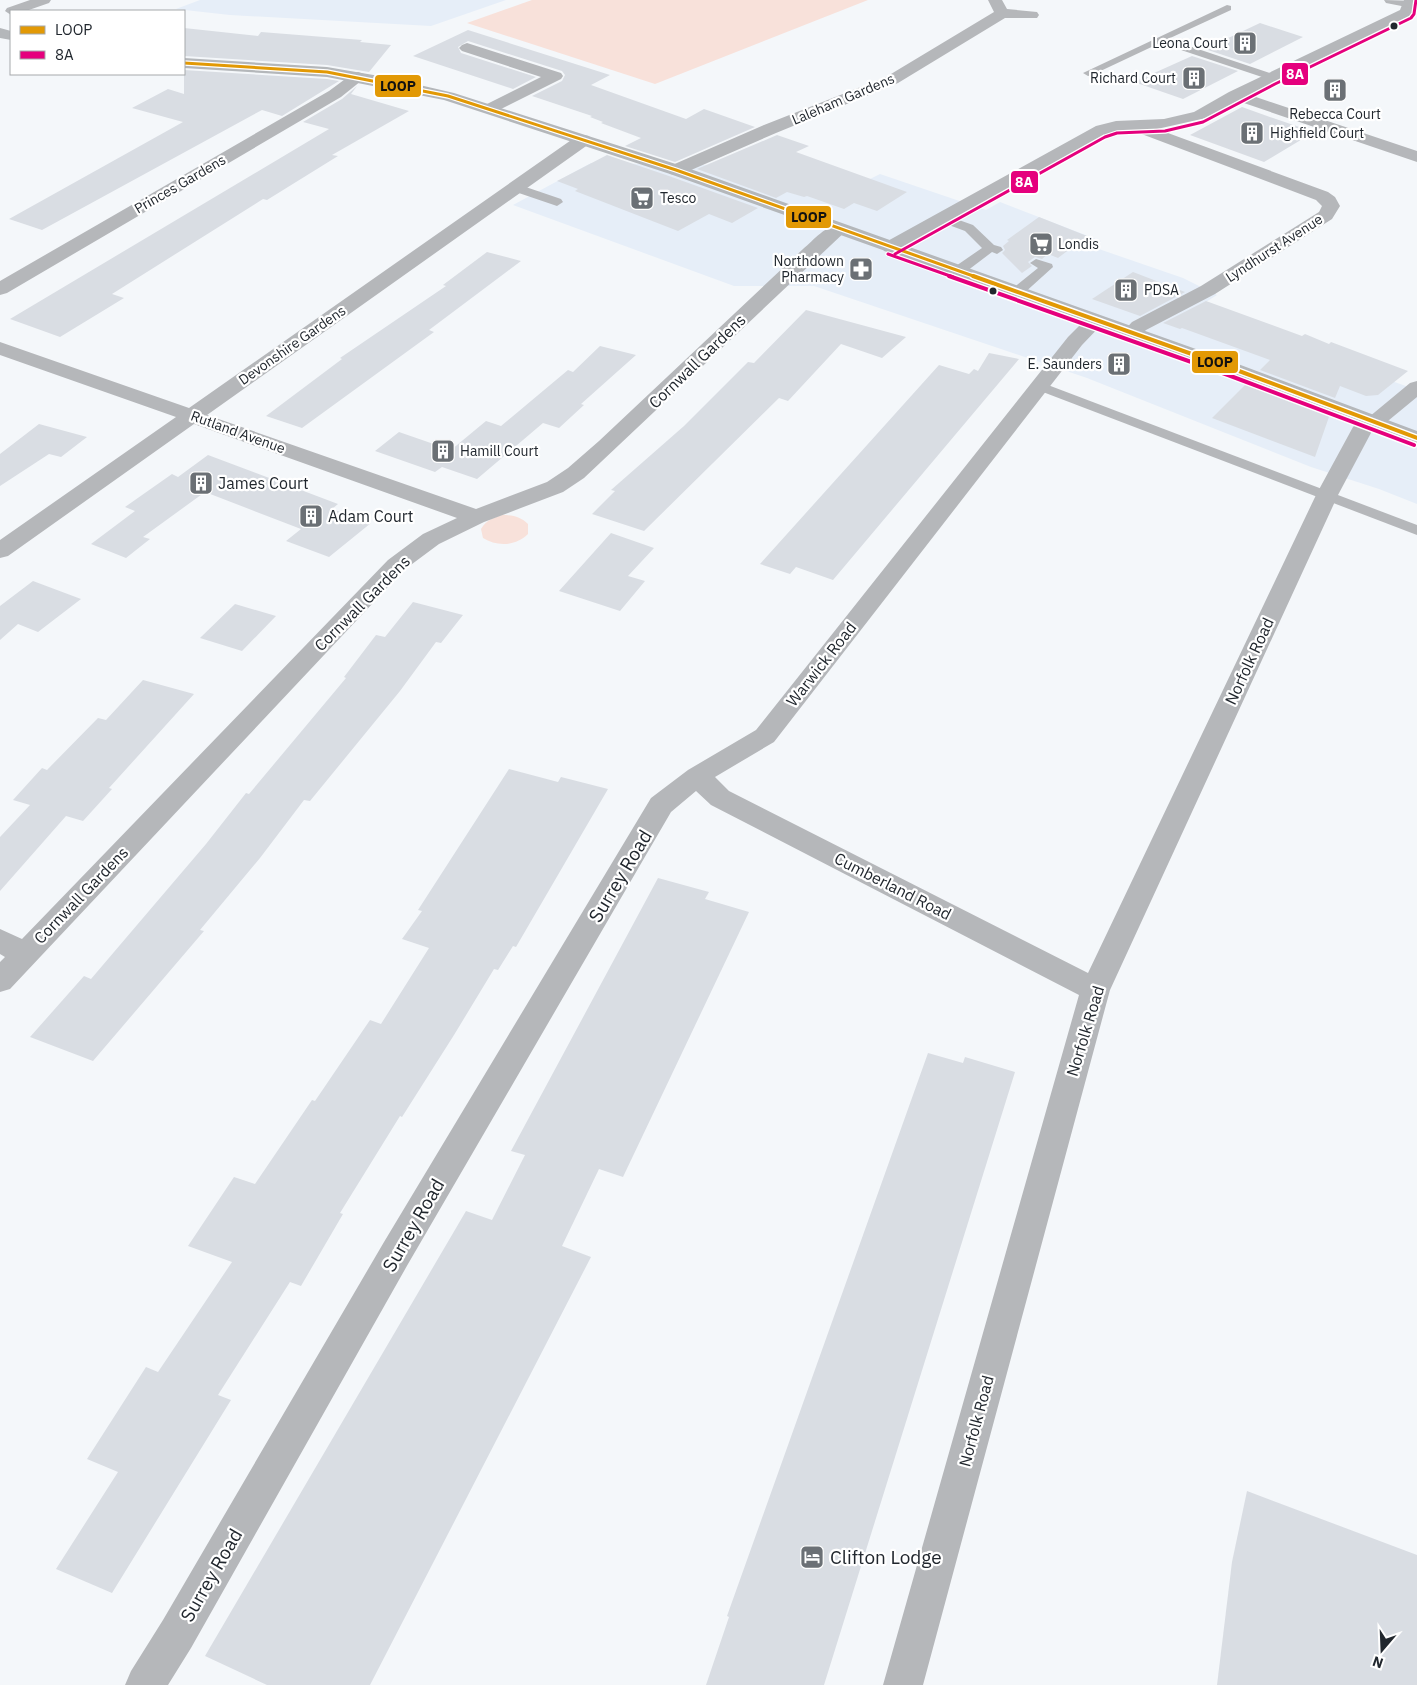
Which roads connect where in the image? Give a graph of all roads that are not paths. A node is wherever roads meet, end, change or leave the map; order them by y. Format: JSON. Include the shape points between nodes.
{"nodes":[{"id":1,"x":44,"y":0,"type":"edge"},
{"id":2,"x":1391,"y":0,"type":"edge"},
{"id":3,"x":1413,"y":4,"type":"edge"},
{"id":4,"x":998,"y":7,"type":"edge"},
{"id":5,"x":1227,"y":8,"type":"dead end"},
{"id":6,"x":14,"y":10,"type":"edge"},
{"id":7,"x":1032,"y":15,"type":"dead end"},
{"id":8,"x":1160,"y":40,"type":"junction"},
{"id":9,"x":467,"y":48,"type":"dead end"},
{"id":10,"x":185,"y":63,"type":"edge"},
{"id":11,"x":1088,"y":73,"type":"dead end"},
{"id":12,"x":358,"y":77,"type":"junction"},
{"id":13,"x":1272,"y":77,"type":"junction"},
{"id":14,"x":1236,"y":95,"type":"junction"},
{"id":15,"x":489,"y":109,"type":"junction"},
{"id":16,"x":1134,"y":126,"type":"junction"},
{"id":17,"x":583,"y":140,"type":"junction"},
{"id":18,"x":1417,"y":157,"type":"edge"},
{"id":19,"x":676,"y":170,"type":"junction"},
{"id":20,"x":514,"y":187,"type":"junction"},
{"id":21,"x":557,"y":202,"type":"dead end"},
{"id":22,"x":942,"y":218,"type":"junction"},
{"id":23,"x":839,"y":229,"type":"junction"},
{"id":24,"x":892,"y":247,"type":"junction"},
{"id":25,"x":1036,"y":263,"type":"dead end"},
{"id":26,"x":958,"y":271,"type":"junction"},
{"id":27,"x":0,"y":289,"type":"edge"},
{"id":28,"x":1016,"y":292,"type":"junction"},
{"id":29,"x":1095,"y":320,"type":"junction"},
{"id":30,"x":1132,"y":333,"type":"junction"},
{"id":31,"x":0,"y":348,"type":"edge"},
{"id":32,"x":1040,"y":386,"type":"junction"},
{"id":33,"x":1417,"y":387,"type":"edge"},
{"id":34,"x":193,"y":416,"type":"junction"},
{"id":35,"x":1376,"y":421,"type":"junction"},
{"id":36,"x":1417,"y":438,"type":"edge"},
{"id":37,"x":1327,"y":495,"type":"junction"},
{"id":38,"x":476,"y":517,"type":"junction"},
{"id":39,"x":1417,"y":530,"type":"edge"},
{"id":40,"x":0,"y":551,"type":"edge"},
{"id":41,"x":697,"y":776,"type":"junction"},
{"id":42,"x":0,"y":940,"type":"edge"},
{"id":43,"x":25,"y":954,"type":"junction"},
{"id":44,"x":0,"y":981,"type":"edge"},
{"id":45,"x":1095,"y":990,"type":"junction"},
{"id":46,"x":145,"y":1685,"type":"edge"},
{"id":47,"x":903,"y":1685,"type":"edge"}],
"edges":[{"from":1,"to":6,"type":"street"},
{"from":2,"to":3,"type":"street"},
{"from":3,"to":13,"type":"street","via":[[1406,12]]},
{"from":4,"to":7,"type":"street","name":"Laleham Gardens"},
{"from":4,"to":19,"type":"street","name":"Laleham Gardens","via":[[892,80]]},
{"from":5,"to":8,"type":"lane"},
{"from":8,"to":11,"type":"lane"},
{"from":8,"to":13,"type":"lane"},
{"from":9,"to":15,"type":"street","via":[[555,76]]},
{"from":10,"to":12,"type":"main road"},
{"from":12,"to":15,"type":"main road","via":[[448,96]]},
{"from":12,"to":27,"type":"street","name":"Princes Gardens","via":[[335,94]]},
{"from":13,"to":14,"type":"street"},
{"from":14,"to":16,"type":"street","via":[[1200,115],[1164,124]]},
{"from":14,"to":18,"type":"street"},
{"from":15,"to":17,"type":"main road"},
{"from":16,"to":22,"type":"street","via":[[1102,130]]},
{"from":16,"to":30,"type":"street","name":"Lyndhurst Avenue","via":[[1322,196],[1331,206],[1326,215],[1216,285],[1139,326]]},
{"from":17,"to":19,"type":"main road"},
{"from":17,"to":20,"type":"street","name":"Devonshire Gardens"},
{"from":19,"to":23,"type":"main road"},
{"from":20,"to":21,"type":"lane"},
{"from":20,"to":34,"type":"street","name":"Devonshire Gardens"},
{"from":22,"to":24,"type":"street"},
{"from":22,"to":26,"type":"lane","via":[[969,228],[994,249]]},
{"from":23,"to":24,"type":"main road"},
{"from":23,"to":38,"type":"street","name":"Cornwall Gardens","via":[[576,473],[555,487]]},
{"from":24,"to":26,"type":"main road"},
{"from":25,"to":28,"type":"lane","via":[[1047,267]]},
{"from":26,"to":28,"type":"main road"},
{"from":28,"to":29,"type":"main road"},
{"from":29,"to":30,"type":"main road"},
{"from":29,"to":32,"type":"street","name":"Warwick Road"},
{"from":30,"to":35,"type":"main road"},
{"from":31,"to":34,"type":"street","name":"Rutland Avenue"},
{"from":32,"to":37,"type":"lane"},
{"from":32,"to":41,"type":"street","name":"Warwick Road","via":[[765,736]]},
{"from":33,"to":35,"type":"street","name":"Norfolk Road"},
{"from":34,"to":38,"type":"street","name":"Rutland Avenue"},
{"from":34,"to":40,"type":"street","name":"Devonshire Gardens"},
{"from":35,"to":36,"type":"main road"},
{"from":35,"to":37,"type":"street","name":"Norfolk Road","via":[[1364,427]]},
{"from":37,"to":39,"type":"lane"},
{"from":37,"to":45,"type":"street","name":"Norfolk Road"},
{"from":38,"to":43,"type":"street","name":"Cornwall Gardens","via":[[432,539],[396,565]]},
{"from":41,"to":45,"type":"street","name":"Cumberland Road","via":[[720,798]]},
{"from":41,"to":46,"type":"street","name":"Surrey Road","via":[[662,805]]},
{"from":42,"to":43,"type":"street"},
{"from":43,"to":44,"type":"street","name":"Cornwall Gardens"},
{"from":45,"to":47,"type":"street","name":"Norfolk Road"}]}
